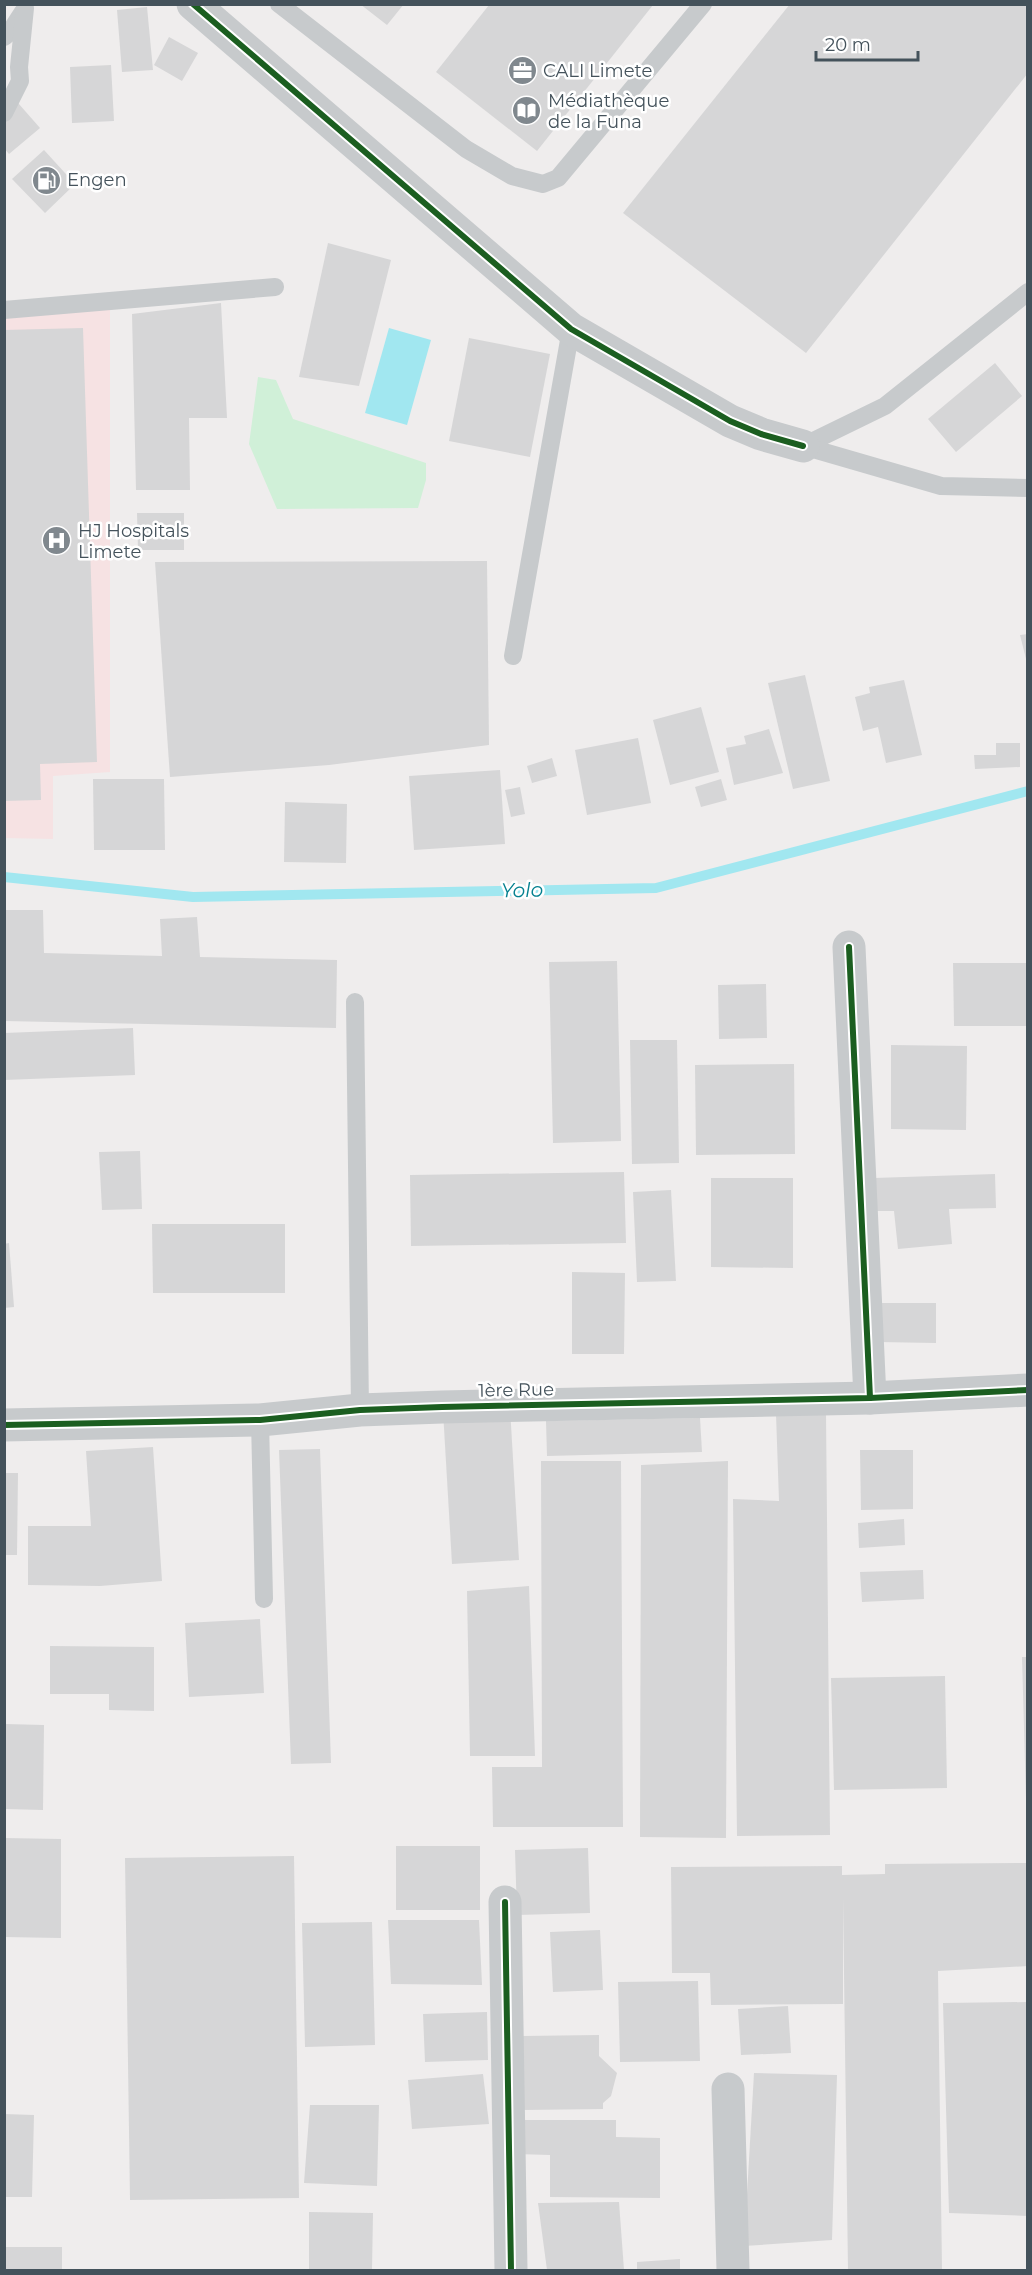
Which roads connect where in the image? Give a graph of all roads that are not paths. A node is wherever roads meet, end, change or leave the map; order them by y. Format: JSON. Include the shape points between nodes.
{"nodes":[{"id":1,"x":193,"y":4,"type":"edge"},
{"id":2,"x":279,"y":4,"type":"edge"},
{"id":3,"x":703,"y":4,"type":"edge"},
{"id":4,"x":26,"y":6,"type":"edge"},
{"id":5,"x":4,"y":37,"type":"edge"},
{"id":6,"x":4,"y":113,"type":"edge"},
{"id":7,"x":275,"y":287,"type":"dead end"},
{"id":8,"x":1028,"y":292,"type":"edge"},
{"id":9,"x":4,"y":310,"type":"edge"},
{"id":10,"x":571,"y":329,"type":"junction"},
{"id":11,"x":802,"y":446,"type":"junction"},
{"id":12,"x":1028,"y":488,"type":"edge"},
{"id":13,"x":513,"y":656,"type":"dead end"},
{"id":14,"x":849,"y":947,"type":"dead end"},
{"id":15,"x":355,"y":1002,"type":"dead end"},
{"id":16,"x":1028,"y":1390,"type":"edge"},
{"id":17,"x":870,"y":1398,"type":"junction"},
{"id":18,"x":360,"y":1410,"type":"junction"},
{"id":19,"x":260,"y":1420,"type":"junction"},
{"id":20,"x":4,"y":1425,"type":"edge"},
{"id":21,"x":264,"y":1599,"type":"dead end"},
{"id":22,"x":505,"y":1902,"type":"dead end"},
{"id":23,"x":728,"y":2089,"type":"dead end"},
{"id":24,"x":511,"y":2271,"type":"edge"},
{"id":25,"x":733,"y":2271,"type":"edge"}],
"edges":[{"from":1,"to":10,"type":"street"},
{"from":2,"to":3,"type":"lane","via":[[466,149],[512,176],[543,184],[558,178]]},
{"from":4,"to":5,"type":"lane"},
{"from":4,"to":6,"type":"lane","via":[[20,81]]},
{"from":7,"to":9,"type":"lane"},
{"from":8,"to":11,"type":"lane","via":[[885,406]]},
{"from":10,"to":11,"type":"street","via":[[730,421]]},
{"from":10,"to":13,"type":"lane"},
{"from":11,"to":12,"type":"lane","via":[[940,486]]},
{"from":14,"to":17,"type":"street"},
{"from":15,"to":18,"type":"lane"},
{"from":16,"to":17,"type":"street","name":"1ère Rue"},
{"from":17,"to":18,"type":"street","name":"1ère Rue"},
{"from":18,"to":19,"type":"street","name":"1ère Rue"},
{"from":19,"to":20,"type":"street","name":"1ère Rue"},
{"from":19,"to":21,"type":"lane"},
{"from":22,"to":24,"type":"street"},
{"from":23,"to":25,"type":"street"}]}
